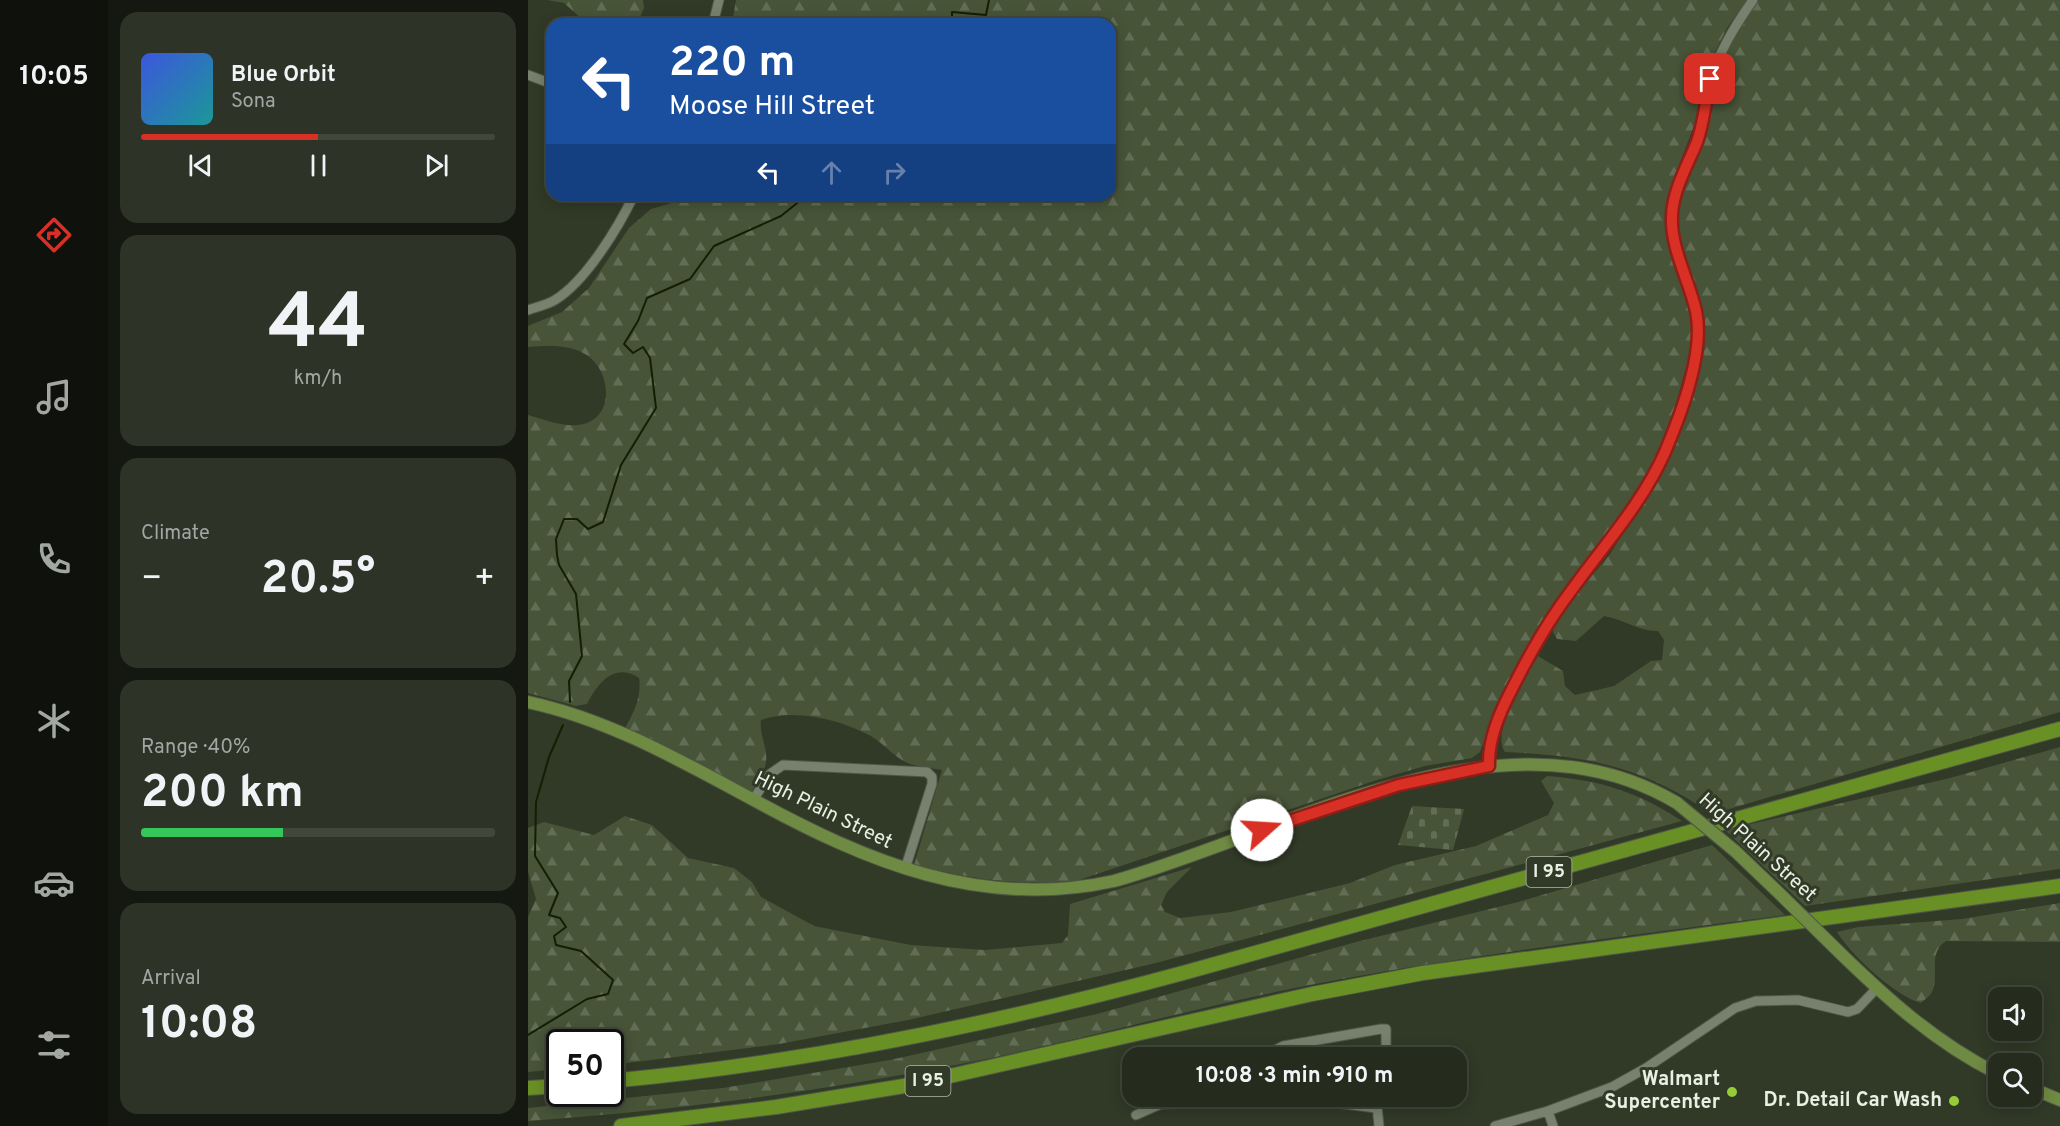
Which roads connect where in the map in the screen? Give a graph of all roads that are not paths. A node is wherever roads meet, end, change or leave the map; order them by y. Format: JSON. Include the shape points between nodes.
{"nodes":[{"id":1,"x":719,"y":0,"type":"edge"},
{"id":2,"x":1753,"y":0,"type":"edge"},
{"id":3,"x":714,"y":18,"type":"edge"},
{"id":4,"x":528,"y":75,"type":"edge"},
{"id":5,"x":546,"y":82,"type":"edge"},
{"id":6,"x":631,"y":201,"type":"edge"},
{"id":7,"x":528,"y":310,"type":"edge"},
{"id":8,"x":528,"y":702,"type":"edge"},
{"id":9,"x":2060,"y":729,"type":"edge"},
{"id":10,"x":1489,"y":766,"type":"junction"},
{"id":11,"x":753,"y":800,"type":"junction"},
{"id":12,"x":905,"y":870,"type":"junction"},
{"id":13,"x":2060,"y":886,"type":"edge"},
{"id":14,"x":1876,"y":988,"type":"junction"},
{"id":15,"x":1281,"y":1047,"type":"edge"},
{"id":16,"x":1386,"y":1047,"type":"edge"},
{"id":17,"x":1988,"y":1068,"type":"edge"},
{"id":18,"x":624,"y":1080,"type":"edge"},
{"id":19,"x":546,"y":1087,"type":"edge"},
{"id":20,"x":528,"y":1088,"type":"edge"},
{"id":21,"x":2042,"y":1093,"type":"edge"},
{"id":22,"x":2060,"y":1100,"type":"edge"},
{"id":23,"x":1376,"y":1108,"type":"joint"},
{"id":24,"x":1548,"y":1111,"type":"junction"},
{"id":25,"x":1136,"y":1115,"type":"dead end"},
{"id":26,"x":621,"y":1126,"type":"edge"},
{"id":27,"x":1379,"y":1126,"type":"edge"},
{"id":28,"x":1495,"y":1126,"type":"edge"},
{"id":29,"x":1553,"y":1126,"type":"edge"}],
"edges":[{"from":1,"to":3,"type":"street"},
{"from":2,"to":10,"type":"street","via":[[1714,67],[1698,140],[1672,213],[1673,233],[1696,312],[1698,333],[1696,357],[1675,426],[1638,502],[1569,593],[1523,667],[1496,726]]},
{"from":4,"to":5,"type":"street"},
{"from":6,"to":7,"type":"street","via":[[603,250],[572,286],[554,301]]},
{"from":8,"to":11,"type":"main road","name":"High Plain Street","via":[[621,734]]},
{"from":9,"to":18,"type":"highway","number":"I 95","via":[[1045,1009],[838,1052]]},
{"from":10,"to":12,"type":"main road","name":"High Plain Street","via":[[1399,785],[1095,885],[1016,891]]},
{"from":10,"to":14,"type":"main road","name":"High Plain Street","bridge":true,"via":[[1532,763],[1582,767],[1632,781],[1677,803],[1735,850]]},
{"from":11,"to":12,"type":"main road","name":"High Plain Street","via":[[839,844]]},
{"from":11,"to":12,"type":"street","via":[[770,774],[783,765],[927,772],[932,784]]},
{"from":13,"to":26,"type":"highway","number":"I 95","via":[[1423,973],[901,1086],[776,1107]]},
{"from":14,"to":17,"type":"main road","name":"High Plain Street","via":[[1936,1037]]},
{"from":14,"to":24,"type":"street","via":[[1857,1009],[1848,1012],[1808,1001],[1787,1000],[1756,1001],[1735,1008],[1630,1077]]},
{"from":15,"to":16,"type":"street","via":[[1370,1029],[1386,1029]]},
{"from":19,"to":20,"type":"highway"},
{"from":21,"to":22,"type":"main road"},
{"from":23,"to":25,"type":"street","via":[[1313,1100],[1161,1104]]},
{"from":23,"to":27,"type":"street"},
{"from":24,"to":28,"type":"street"},
{"from":24,"to":29,"type":"street"}]}
